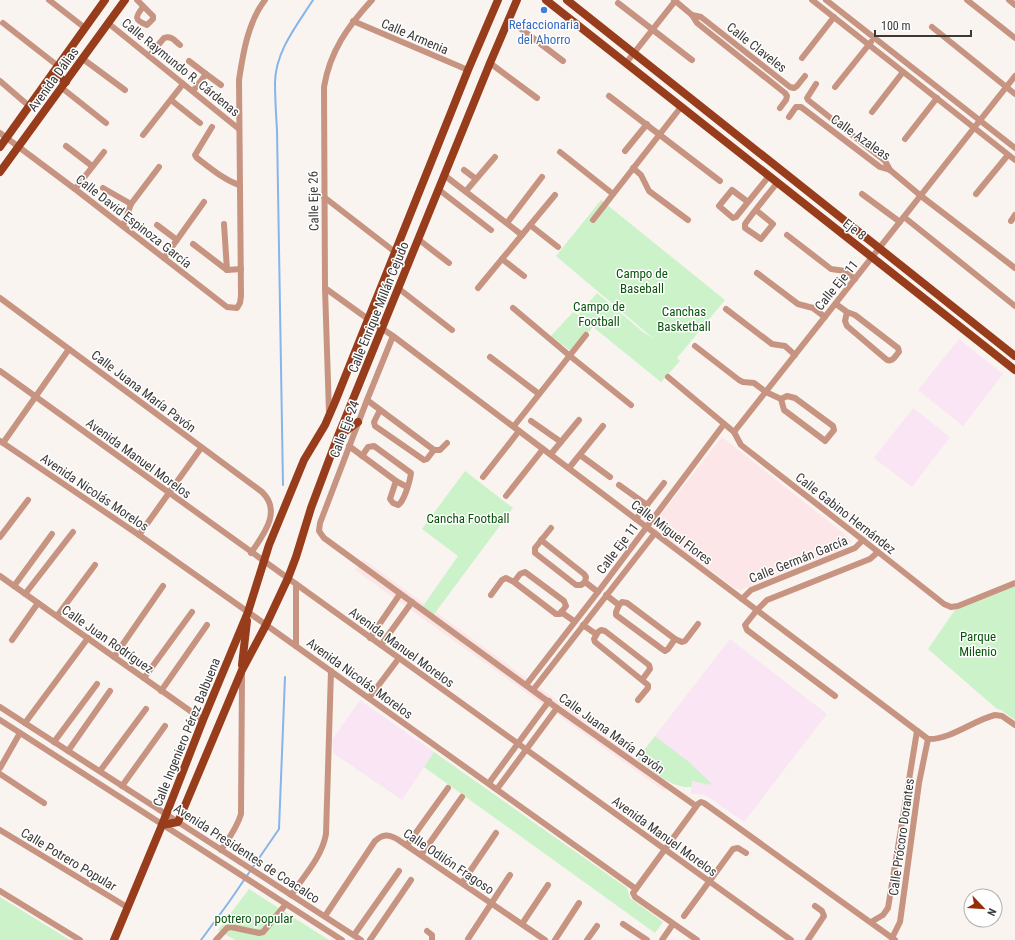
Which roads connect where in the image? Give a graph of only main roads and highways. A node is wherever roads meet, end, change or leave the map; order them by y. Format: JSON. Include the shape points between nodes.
{"nodes":[{"id":1,"x":105,"y":0,"type":"edge"},
{"id":2,"x":126,"y":0,"type":"edge"},
{"id":3,"x":498,"y":0,"type":"edge"},
{"id":4,"x":517,"y":0,"type":"edge"},
{"id":5,"x":546,"y":0,"type":"edge"},
{"id":6,"x":567,"y":0,"type":"edge"},
{"id":7,"x":56,"y":69,"type":"junction"},
{"id":8,"x":64,"y":85,"type":"junction"},
{"id":9,"x":3,"y":136,"type":"edge"},
{"id":10,"x":0,"y":147,"type":"edge"},
{"id":11,"x":0,"y":172,"type":"edge"},
{"id":12,"x":1015,"y":356,"type":"edge"},
{"id":13,"x":1015,"y":370,"type":"edge"},
{"id":14,"x":358,"y":422,"type":"road end"},
{"id":15,"x":338,"y":436,"type":"junction"},
{"id":16,"x":248,"y":612,"type":"junction"},
{"id":17,"x":266,"y":625,"type":"joint"},
{"id":18,"x":242,"y":670,"type":"junction"},
{"id":19,"x":162,"y":825,"type":"junction"},
{"id":20,"x":114,"y":940,"type":"edge"}],
"edges":[{"from":1,"to":7,"type":"main road","name":"Avenida Dálias"},
{"from":2,"to":8,"type":"main road","name":"Avenida Dálias"},
{"from":3,"to":16,"type":"main road","name":"Calle Enrique Millán Cejudo","via":[[329,415],[304,460],[264,561]]},
{"from":4,"to":15,"type":"main road","name":"Calle Enrique Millán Cejudo"},
{"from":5,"to":13,"type":"main road","name":"Eje 8"},
{"from":6,"to":12,"type":"main road","name":"Eje 8"},
{"from":7,"to":8,"type":"main road"},
{"from":7,"to":9,"type":"main road","name":"Avenida Dálias","via":[[30,106]]},
{"from":8,"to":11,"type":"main road","name":"Avenida Dálias"},
{"from":9,"to":10,"type":"main road","name":"Avenida Dálias"},
{"from":14,"to":15,"type":"main road"},
{"from":15,"to":17,"type":"main road","name":"Calle Enrique Millán Cejudo","via":[[296,557]]},
{"from":16,"to":18,"type":"main road"},
{"from":16,"to":19,"type":"main road","name":"Calle Ingeniero Pérez Balbuena"},
{"from":17,"to":18,"type":"main road","name":"Calle Ingeniero Pérez Balbuena"},
{"from":18,"to":19,"type":"main road","name":"Calle Ingeniero Pérez Balbuena","via":[[178,822]]},
{"from":19,"to":20,"type":"main road"}]}
